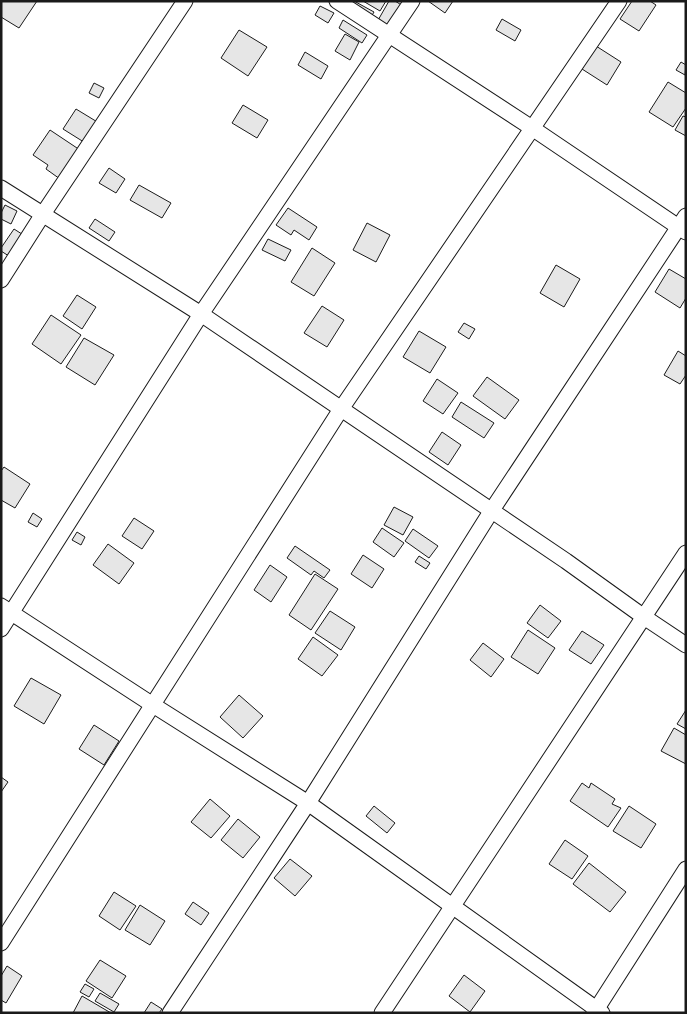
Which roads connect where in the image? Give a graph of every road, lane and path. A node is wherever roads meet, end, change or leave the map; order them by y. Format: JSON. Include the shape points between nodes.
{"nodes":[{"id":1,"x":185,"y":1,"type":"edge"},
{"id":2,"x":337,"y":1,"type":"edge"},
{"id":3,"x":412,"y":1,"type":"edge"},
{"id":4,"x":619,"y":1,"type":"edge"},
{"id":5,"x":390,"y":36,"type":"junction"},
{"id":6,"x":532,"y":128,"type":"junction"},
{"id":7,"x":1,"y":188,"type":"edge"},
{"id":8,"x":43,"y":214,"type":"junction"},
{"id":9,"x":683,"y":225,"type":"edge"},
{"id":10,"x":1,"y":280,"type":"edge"},
{"id":11,"x":201,"y":314,"type":"junction"},
{"id":12,"x":341,"y":409,"type":"junction"},
{"id":13,"x":492,"y":510,"type":"junction"},
{"id":14,"x":686,"y":553,"type":"edge"},
{"id":15,"x":7,"y":609,"type":"edge"},
{"id":16,"x":644,"y":617,"type":"junction"},
{"id":17,"x":1,"y":630,"type":"edge"},
{"id":18,"x":686,"y":645,"type":"edge"},
{"id":19,"x":153,"y":705,"type":"junction"},
{"id":20,"x":308,"y":803,"type":"junction"},
{"id":21,"x":686,"y":869,"type":"edge"},
{"id":22,"x":452,"y":906,"type":"junction"},
{"id":23,"x":1,"y":943,"type":"edge"},
{"id":24,"x":597,"y":1011,"type":"edge"},
{"id":25,"x":170,"y":1013,"type":"edge"},
{"id":26,"x":382,"y":1013,"type":"edge"}],
"edges":[{"from":1,"to":8,"type":"street"},
{"from":2,"to":5,"type":"street"},
{"from":3,"to":5,"type":"street"},
{"from":4,"to":6,"type":"street"},
{"from":5,"to":6,"type":"street"},
{"from":5,"to":11,"type":"street"},
{"from":6,"to":9,"type":"street"},
{"from":6,"to":12,"type":"street"},
{"from":7,"to":8,"type":"street"},
{"from":8,"to":10,"type":"street"},
{"from":8,"to":11,"type":"street"},
{"from":9,"to":13,"type":"street"},
{"from":11,"to":12,"type":"street"},
{"from":11,"to":15,"type":"street"},
{"from":12,"to":13,"type":"street"},
{"from":12,"to":19,"type":"street"},
{"from":13,"to":16,"type":"street"},
{"from":13,"to":20,"type":"street"},
{"from":14,"to":16,"type":"street"},
{"from":15,"to":17,"type":"street"},
{"from":15,"to":19,"type":"street"},
{"from":16,"to":18,"type":"street"},
{"from":16,"to":22,"type":"street"},
{"from":19,"to":20,"type":"street"},
{"from":19,"to":23,"type":"street"},
{"from":20,"to":22,"type":"street"},
{"from":20,"to":25,"type":"street"},
{"from":21,"to":24,"type":"street"},
{"from":22,"to":24,"type":"street"},
{"from":22,"to":26,"type":"street"}]}
